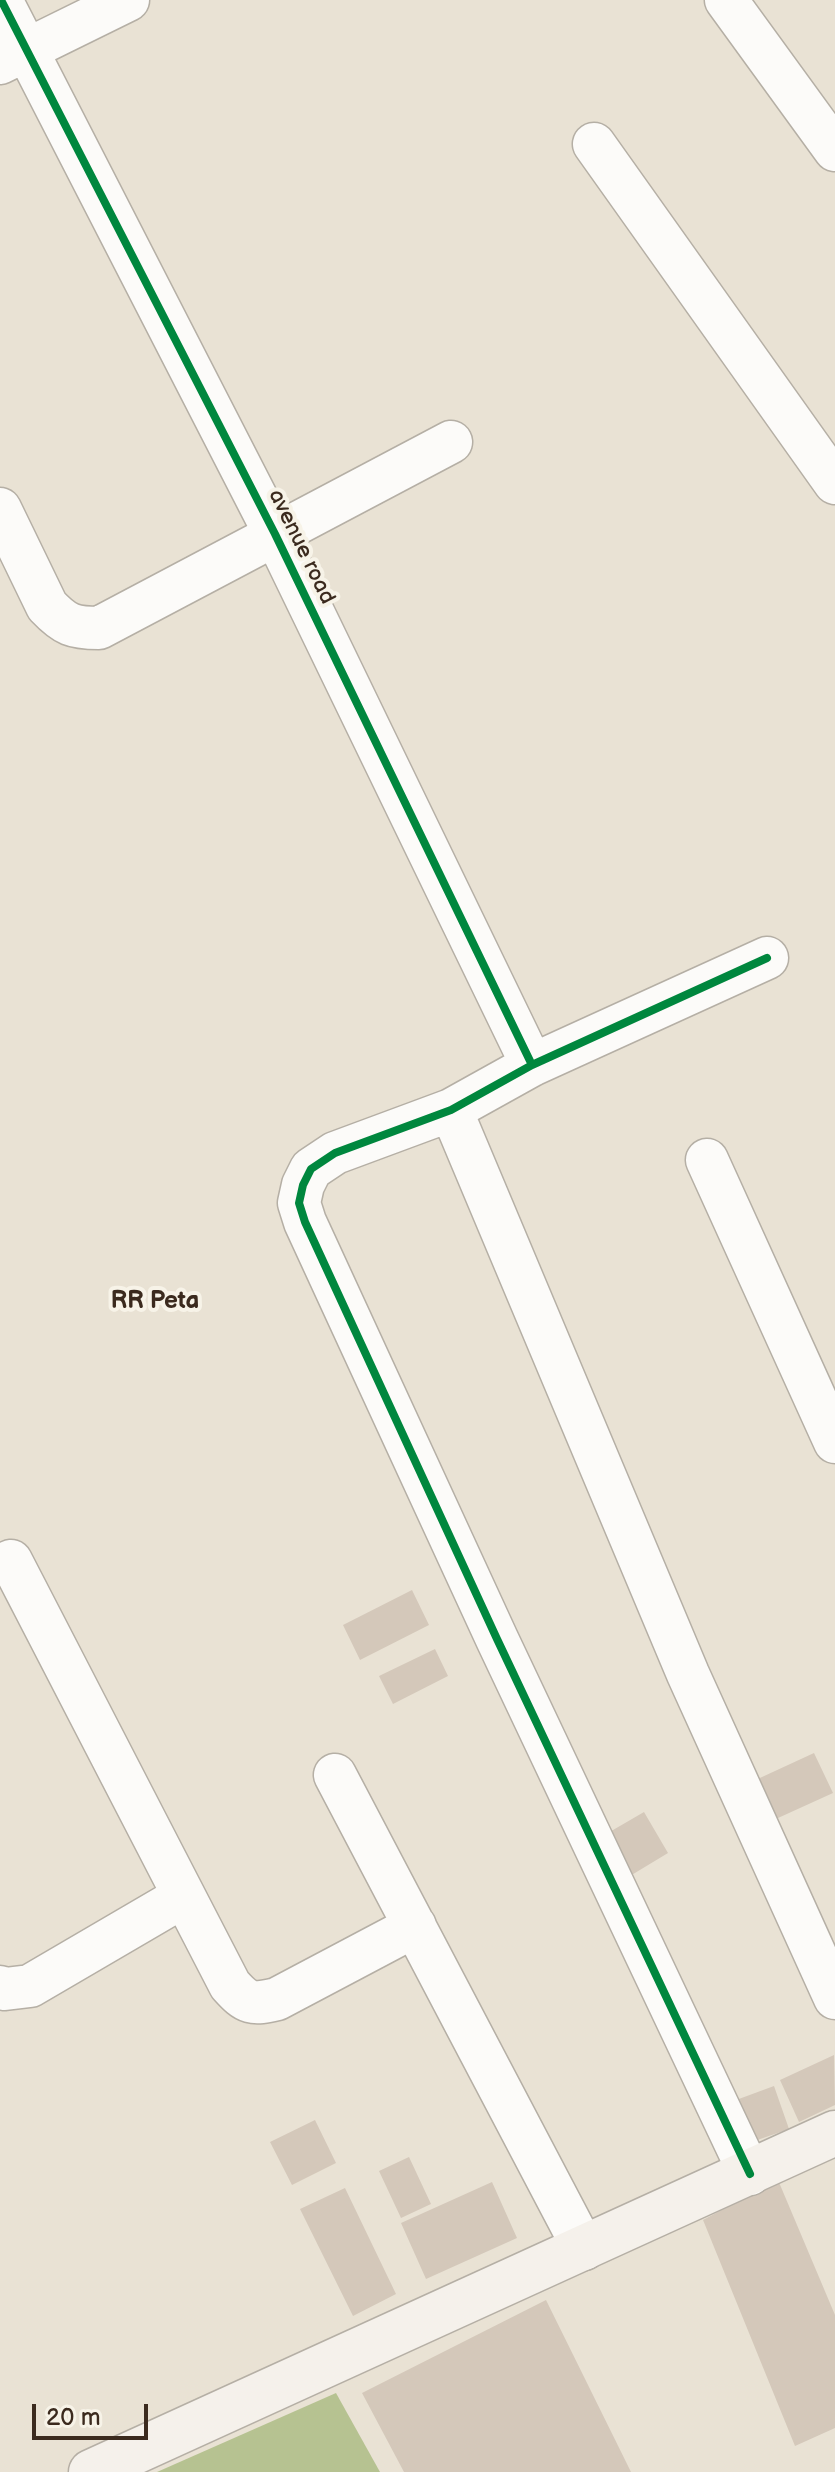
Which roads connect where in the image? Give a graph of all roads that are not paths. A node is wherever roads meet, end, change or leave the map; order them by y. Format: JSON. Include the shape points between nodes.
{"nodes":[{"id":1,"x":1,"y":0,"type":"edge"},
{"id":2,"x":128,"y":0,"type":"edge"},
{"id":3,"x":726,"y":0,"type":"edge"},
{"id":4,"x":14,"y":56,"type":"edge"},
{"id":5,"x":594,"y":144,"type":"dead end"},
{"id":6,"x":835,"y":150,"type":"edge"},
{"id":7,"x":451,"y":442,"type":"dead end"},
{"id":8,"x":835,"y":483,"type":"edge"},
{"id":9,"x":0,"y":509,"type":"edge"},
{"id":10,"x":275,"y":534,"type":"junction"},
{"id":11,"x":767,"y":958,"type":"dead end"},
{"id":12,"x":532,"y":1065,"type":"junction"},
{"id":13,"x":451,"y":1110,"type":"junction"},
{"id":14,"x":707,"y":1160,"type":"dead end"},
{"id":15,"x":835,"y":1442,"type":"edge"},
{"id":16,"x":11,"y":1561,"type":"dead end"},
{"id":17,"x":335,"y":1775,"type":"dead end"},
{"id":18,"x":184,"y":1896,"type":"junction"},
{"id":19,"x":415,"y":1926,"type":"junction"},
{"id":20,"x":0,"y":1987,"type":"edge"},
{"id":21,"x":835,"y":1998,"type":"edge"},
{"id":22,"x":835,"y":2133,"type":"edge"},
{"id":23,"x":750,"y":2174,"type":"junction"},
{"id":24,"x":584,"y":2249,"type":"junction"},
{"id":25,"x":91,"y":2472,"type":"edge"}],
"edges":[{"from":1,"to":4,"type":"street","name":"avenue road"},
{"from":2,"to":4,"type":"street"},
{"from":3,"to":6,"type":"street"},
{"from":4,"to":10,"type":"street","name":"avenue road"},
{"from":5,"to":8,"type":"street"},
{"from":7,"to":10,"type":"street"},
{"from":9,"to":10,"type":"street","via":[[47,606],[76,628],[99,628]]},
{"from":10,"to":12,"type":"street","name":"avenue road"},
{"from":11,"to":12,"type":"street"},
{"from":12,"to":13,"type":"street"},
{"from":13,"to":21,"type":"street","via":[[688,1674]]},
{"from":13,"to":23,"type":"street","via":[[335,1153],[311,1169],[299,1203],[497,1639]]},
{"from":14,"to":15,"type":"street"},
{"from":16,"to":18,"type":"street"},
{"from":17,"to":19,"type":"street"},
{"from":18,"to":19,"type":"street","via":[[230,1985],[242,1999],[256,2004],[277,1999]]},
{"from":18,"to":20,"type":"street","via":[[30,1986]]},
{"from":19,"to":24,"type":"street"},
{"from":22,"to":23,"type":"street"},
{"from":23,"to":24,"type":"street"},
{"from":24,"to":25,"type":"street"}]}
